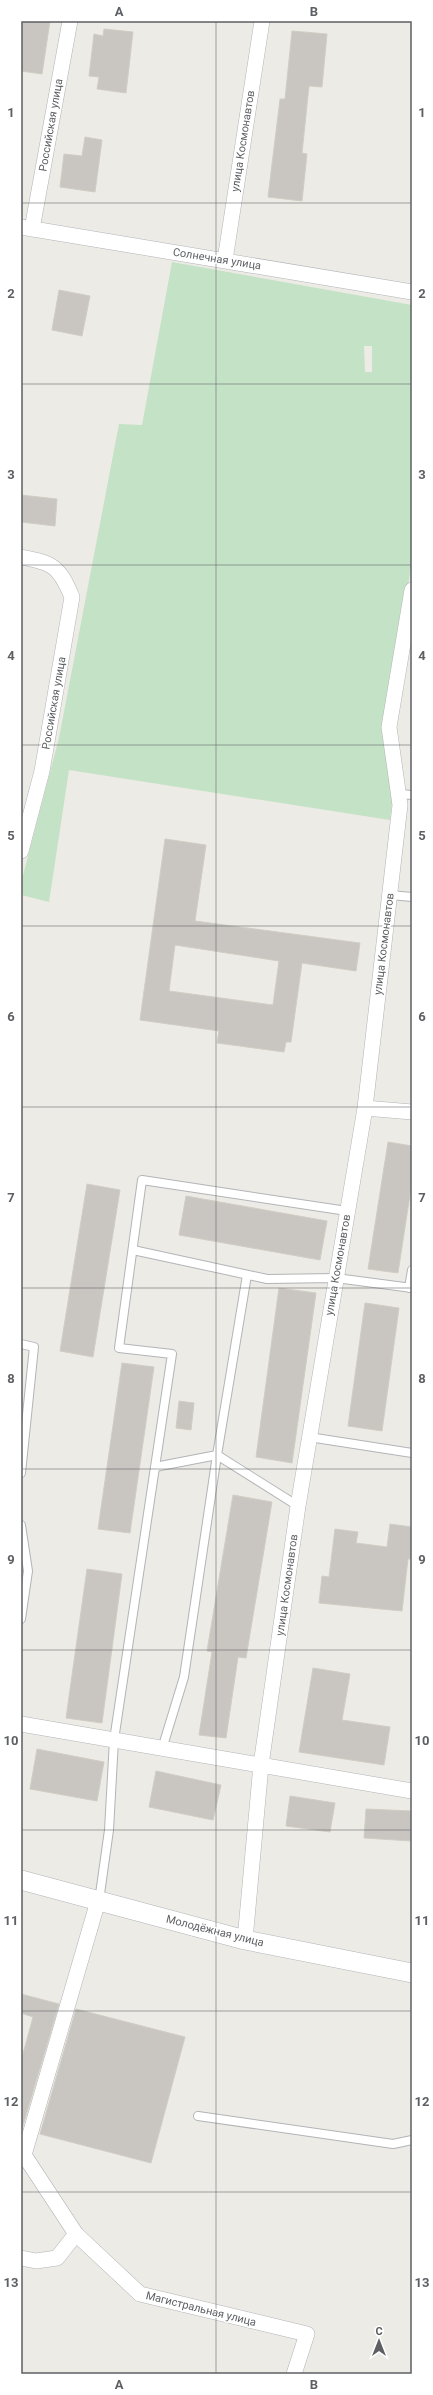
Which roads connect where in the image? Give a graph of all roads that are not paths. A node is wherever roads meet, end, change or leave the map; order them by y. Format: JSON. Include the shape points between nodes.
{"nodes":[{"id":1,"x":70,"y":21,"type":"edge"},
{"id":2,"x":262,"y":21,"type":"edge"},
{"id":3,"x":27,"y":228,"type":"edge"},
{"id":4,"x":225,"y":260,"type":"junction"},
{"id":5,"x":412,"y":292,"type":"edge"},
{"id":6,"x":21,"y":557,"type":"edge"},
{"id":7,"x":412,"y":590,"type":"edge"},
{"id":8,"x":405,"y":794,"type":"edge"},
{"id":9,"x":21,"y":851,"type":"edge"},
{"id":10,"x":390,"y":895,"type":"junction"},
{"id":11,"x":412,"y":897,"type":"edge"},
{"id":12,"x":365,"y":1108,"type":"junction"},
{"id":13,"x":412,"y":1112,"type":"edge"},
{"id":14,"x":347,"y":1211,"type":"junction"},
{"id":15,"x":133,"y":1250,"type":"junction"},
{"id":16,"x":412,"y":1270,"type":"edge"},
{"id":17,"x":247,"y":1275,"type":"junction"},
{"id":18,"x":336,"y":1278,"type":"junction"},
{"id":19,"x":411,"y":1288,"type":"edge"},
{"id":20,"x":21,"y":1344,"type":"edge"},
{"id":21,"x":310,"y":1437,"type":"junction"},
{"id":22,"x":412,"y":1453,"type":"edge"},
{"id":23,"x":217,"y":1455,"type":"junction"},
{"id":24,"x":155,"y":1467,"type":"junction"},
{"id":25,"x":21,"y":1473,"type":"edge"},
{"id":26,"x":298,"y":1506,"type":"junction"},
{"id":27,"x":21,"y":1525,"type":"edge"},
{"id":28,"x":21,"y":1619,"type":"edge"},
{"id":29,"x":21,"y":1724,"type":"edge"},
{"id":30,"x":114,"y":1740,"type":"junction"},
{"id":31,"x":162,"y":1749,"type":"junction"},
{"id":32,"x":262,"y":1765,"type":"junction"},
{"id":33,"x":412,"y":1791,"type":"edge"},
{"id":34,"x":21,"y":1880,"type":"edge"},
{"id":35,"x":98,"y":1901,"type":"junction"},
{"id":36,"x":245,"y":1940,"type":"junction"},
{"id":37,"x":412,"y":1973,"type":"edge"},
{"id":38,"x":198,"y":2116,"type":"dead end"},
{"id":39,"x":412,"y":2140,"type":"edge"},
{"id":40,"x":76,"y":2234,"type":"junction"},
{"id":41,"x":21,"y":2258,"type":"edge"},
{"id":42,"x":294,"y":2374,"type":"edge"}],
"edges":[{"from":1,"to":3,"type":"street","name":"Российская улица"},
{"from":2,"to":4,"type":"street","name":"улица Космонавтов"},
{"from":3,"to":4,"type":"street","name":"Солнечная улица"},
{"from":4,"to":5,"type":"street","name":"Солнечная улица"},
{"from":6,"to":9,"type":"street","name":"Российская улица","via":[[47,562],[64,578],[72,597],[42,770]]},
{"from":7,"to":8,"type":"street","name":"улица Космонавтов","via":[[389,727]]},
{"from":8,"to":10,"type":"street","name":"улица Космонавтов","via":[[400,805]]},
{"from":10,"to":11,"type":"lane"},
{"from":10,"to":12,"type":"street","name":"улица Космонавтов"},
{"from":12,"to":13,"type":"street"},
{"from":12,"to":14,"type":"street","name":"улица Космонавтов"},
{"from":14,"to":15,"type":"lane","via":[[142,1180]]},
{"from":14,"to":18,"type":"street","name":"улица Космонавтов"},
{"from":15,"to":17,"type":"lane"},
{"from":15,"to":24,"type":"lane","via":[[119,1348],[172,1354]]},
{"from":16,"to":19,"type":"lane"},
{"from":17,"to":18,"type":"lane","via":[[267,1280]]},
{"from":17,"to":23,"type":"lane"},
{"from":18,"to":19,"type":"lane"},
{"from":18,"to":21,"type":"street","name":"улица Космонавтов"},
{"from":20,"to":25,"type":"lane","via":[[34,1347]]},
{"from":21,"to":22,"type":"lane"},
{"from":21,"to":26,"type":"street","name":"улица Космонавтов"},
{"from":23,"to":24,"type":"lane"},
{"from":23,"to":26,"type":"lane"},
{"from":23,"to":31,"type":"lane","via":[[184,1677]]},
{"from":24,"to":30,"type":"lane"},
{"from":26,"to":32,"type":"street","name":"улица Космонавтов"},
{"from":27,"to":28,"type":"lane","via":[[28,1571]]},
{"from":29,"to":30,"type":"street"},
{"from":30,"to":31,"type":"street"},
{"from":30,"to":35,"type":"lane","via":[[109,1830]]},
{"from":31,"to":32,"type":"street"},
{"from":32,"to":33,"type":"street"},
{"from":32,"to":36,"type":"street","name":"улица Космонавтов"},
{"from":34,"to":35,"type":"street","name":"Молодёжная улица"},
{"from":35,"to":36,"type":"street","name":"Молодёжная улица"},
{"from":35,"to":40,"type":"street","via":[[24,2155]]},
{"from":36,"to":37,"type":"street","name":"Молодёжная улица"},
{"from":38,"to":39,"type":"lane","via":[[393,2144]]},
{"from":40,"to":41,"type":"street","via":[[56,2258],[36,2261]]},
{"from":40,"to":42,"type":"street","name":"Магистральная улица","via":[[140,2294],[307,2334]]}]}
